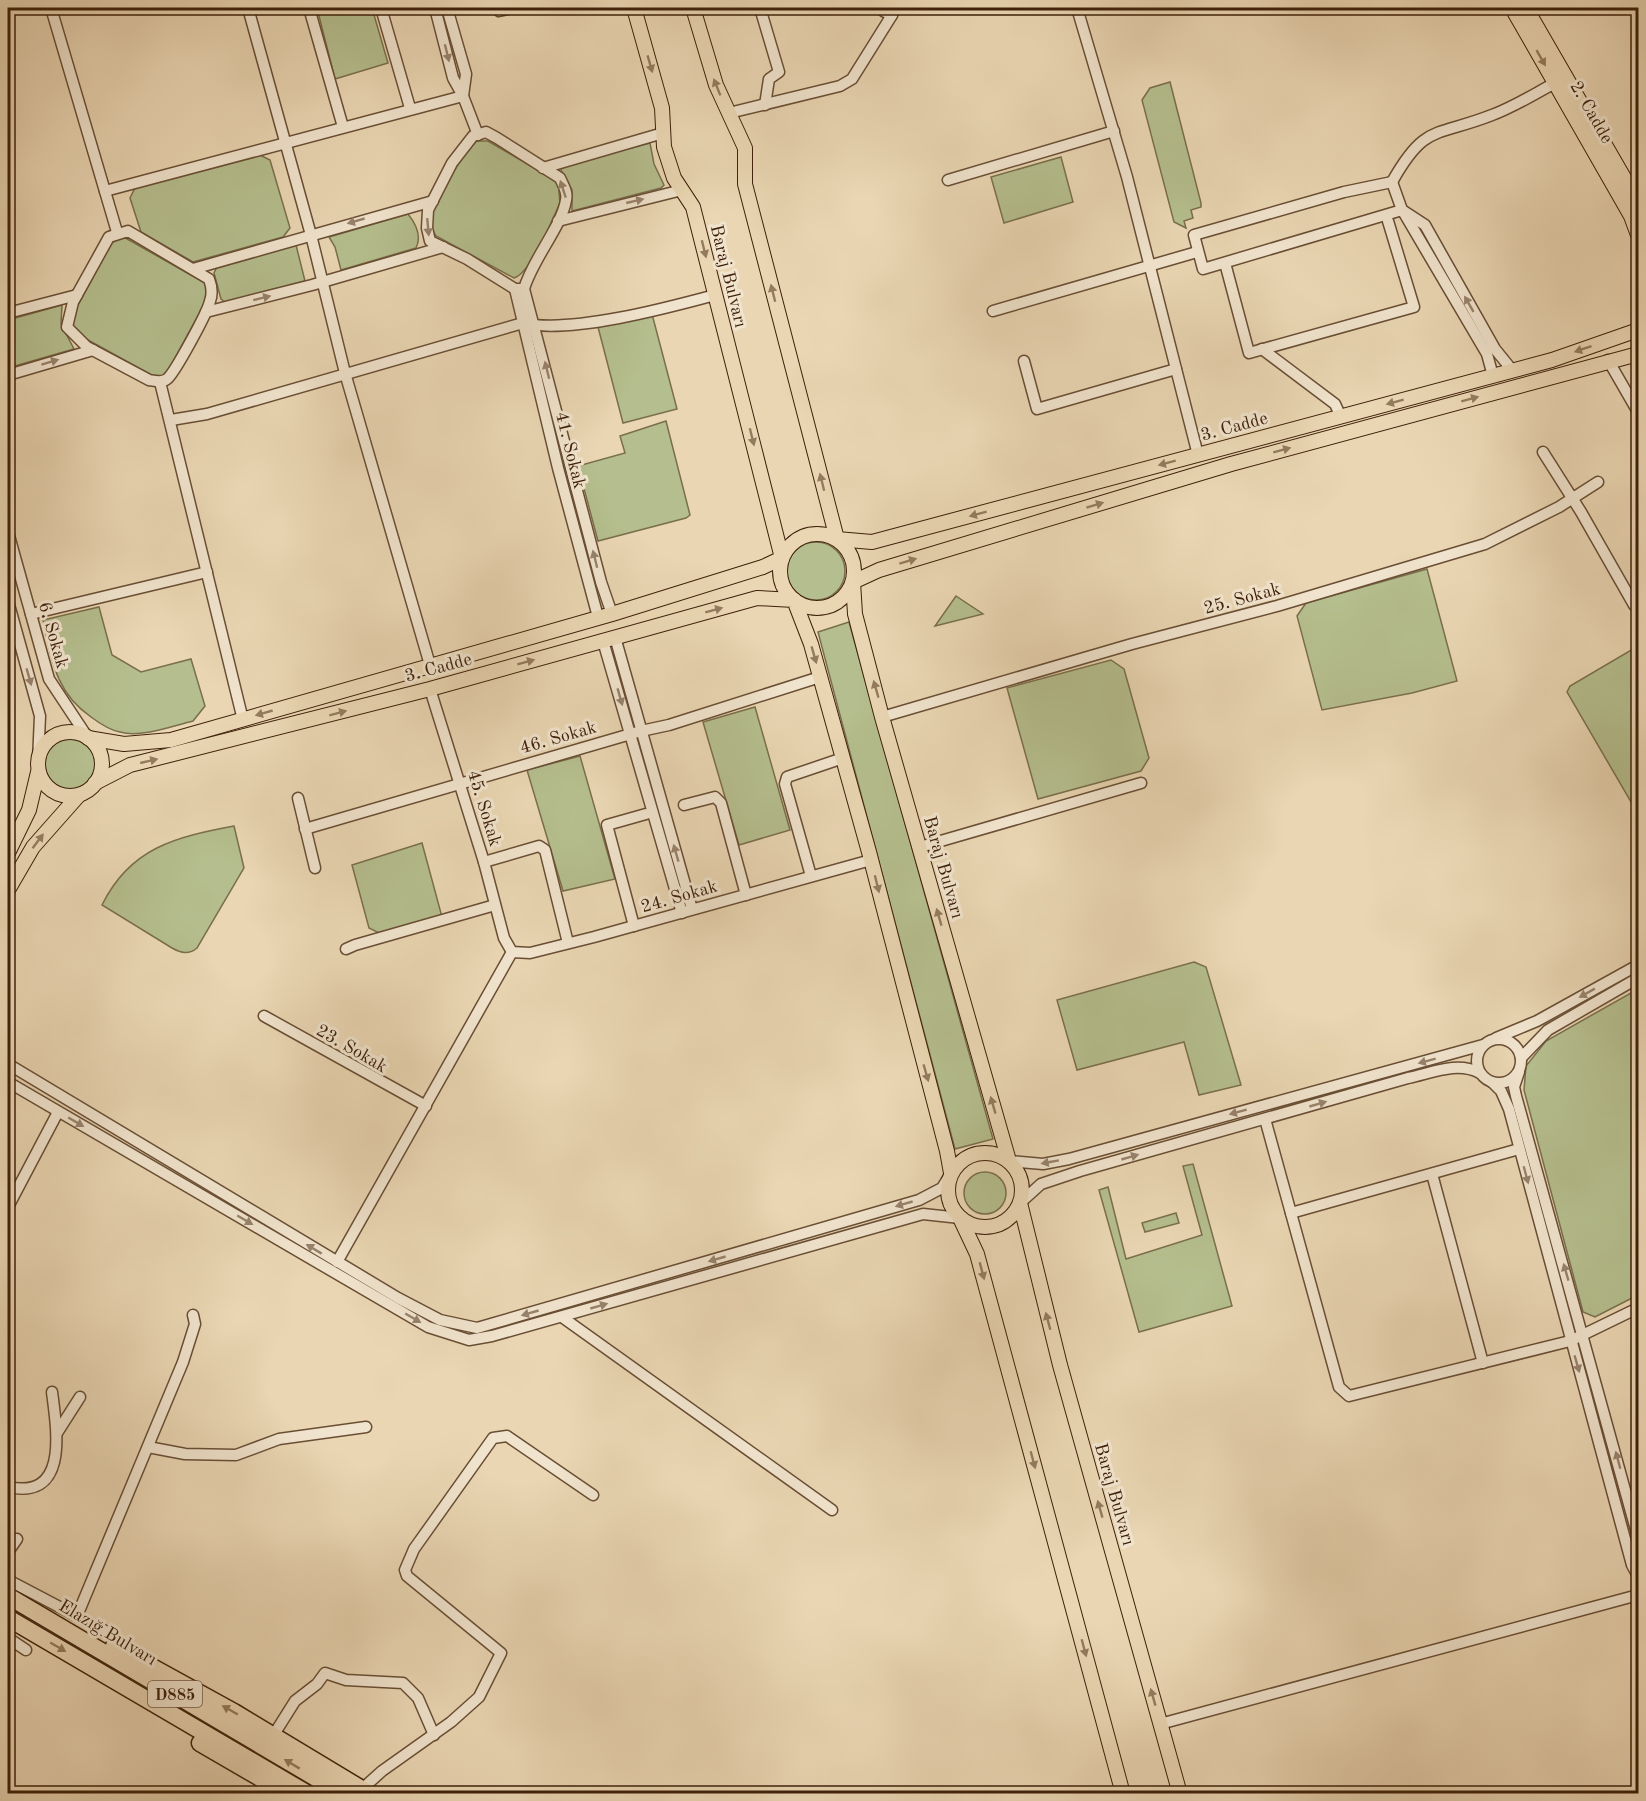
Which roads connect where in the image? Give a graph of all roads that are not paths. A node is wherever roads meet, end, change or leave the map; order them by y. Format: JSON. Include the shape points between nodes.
{"nodes":[{"id":1,"x":51,"y":8,"type":"edge"},
{"id":2,"x":248,"y":8,"type":"edge"},
{"id":3,"x":309,"y":8,"type":"edge"},
{"id":4,"x":381,"y":8,"type":"edge"},
{"id":5,"x":435,"y":8,"type":"edge"},
{"id":6,"x":447,"y":8,"type":"edge"},
{"id":7,"x":498,"y":8,"type":"edge"},
{"id":8,"x":512,"y":8,"type":"edge"},
{"id":9,"x":634,"y":8,"type":"edge"},
{"id":10,"x":693,"y":8,"type":"edge"},
{"id":11,"x":759,"y":8,"type":"edge"},
{"id":12,"x":881,"y":8,"type":"edge"},
{"id":13,"x":1077,"y":8,"type":"edge"},
{"id":14,"x":1512,"y":8,"type":"edge"},
{"id":15,"x":1526,"y":8,"type":"edge"},
{"id":16,"x":893,"y":11,"type":"edge"},
{"id":17,"x":1555,"y":83,"type":"junction"},
{"id":18,"x":463,"y":96,"type":"junction"},
{"id":19,"x":765,"y":105,"type":"junction"},
{"id":20,"x":410,"y":108,"type":"junction"},
{"id":21,"x":729,"y":113,"type":"junction"},
{"id":22,"x":343,"y":127,"type":"junction"},
{"id":23,"x":1114,"y":131,"type":"junction"},
{"id":24,"x":663,"y":134,"type":"junction"},
{"id":25,"x":478,"y":135,"type":"junction"},
{"id":26,"x":286,"y":144,"type":"junction"},
{"id":27,"x":543,"y":168,"type":"junction"},
{"id":28,"x":948,"y":180,"type":"dead end"},
{"id":29,"x":1392,"y":182,"type":"junction"},
{"id":30,"x":682,"y":190,"type":"junction"},
{"id":31,"x":105,"y":191,"type":"junction"},
{"id":32,"x":433,"y":201,"type":"junction"},
{"id":33,"x":1638,"y":202,"type":"edge"},
{"id":34,"x":1402,"y":210,"type":"junction"},
{"id":35,"x":558,"y":221,"type":"junction"},
{"id":36,"x":1388,"y":222,"type":"dead end"},
{"id":37,"x":117,"y":232,"type":"junction"},
{"id":38,"x":311,"y":234,"type":"junction"},
{"id":39,"x":1638,"y":235,"type":"edge"},
{"id":40,"x":443,"y":247,"type":"junction"},
{"id":41,"x":1197,"y":252,"type":"junction"},
{"id":42,"x":1225,"y":263,"type":"junction"},
{"id":43,"x":1148,"y":266,"type":"junction"},
{"id":44,"x":194,"y":269,"type":"junction"},
{"id":45,"x":323,"y":282,"type":"junction"},
{"id":46,"x":519,"y":289,"type":"junction"},
{"id":47,"x":76,"y":294,"type":"junction"},
{"id":48,"x":716,"y":295,"type":"junction"},
{"id":49,"x":993,"y":311,"type":"dead end"},
{"id":50,"x":206,"y":312,"type":"junction"},
{"id":51,"x":8,"y":313,"type":"edge"},
{"id":52,"x":528,"y":325,"type":"junction"},
{"id":53,"x":1638,"y":330,"type":"edge"},
{"id":54,"x":1262,"y":349,"type":"junction"},
{"id":55,"x":93,"y":350,"type":"junction"},
{"id":56,"x":1638,"y":354,"type":"edge"},
{"id":57,"x":1608,"y":360,"type":"junction"},
{"id":58,"x":1024,"y":361,"type":"dead end"},
{"id":59,"x":1176,"y":369,"type":"junction"},
{"id":60,"x":1512,"y":370,"type":"junction"},
{"id":61,"x":345,"y":373,"type":"junction"},
{"id":62,"x":8,"y":375,"type":"edge"},
{"id":63,"x":1493,"y":376,"type":"junction"},
{"id":64,"x":160,"y":382,"type":"junction"},
{"id":65,"x":1638,"y":412,"type":"edge"},
{"id":66,"x":1341,"y":417,"type":"junction"},
{"id":67,"x":171,"y":420,"type":"junction"},
{"id":68,"x":1543,"y":452,"type":"dead end"},
{"id":69,"x":1198,"y":455,"type":"junction"},
{"id":70,"x":1598,"y":482,"type":"dead end"},
{"id":71,"x":1573,"y":499,"type":"junction"},
{"id":72,"x":8,"y":532,"type":"edge"},
{"id":73,"x":837,"y":539,"type":"junction"},
{"id":74,"x":782,"y":558,"type":"junction"},
{"id":75,"x":207,"y":572,"type":"junction"},
{"id":76,"x":853,"y":582,"type":"junction"},
{"id":77,"x":794,"y":600,"type":"junction"},
{"id":78,"x":8,"y":601,"type":"edge"},
{"id":79,"x":1638,"y":604,"type":"edge"},
{"id":80,"x":31,"y":614,"type":"junction"},
{"id":81,"x":605,"y":616,"type":"junction"},
{"id":82,"x":609,"y":639,"type":"junction"},
{"id":83,"x":430,"y":665,"type":"junction"},
{"id":84,"x":820,"y":677,"type":"junction"},
{"id":85,"x":430,"y":689,"type":"junction"},
{"id":86,"x":882,"y":717,"type":"junction"},
{"id":87,"x":243,"y":720,"type":"junction"},
{"id":88,"x":635,"y":732,"type":"junction"},
{"id":89,"x":88,"y":738,"type":"junction"},
{"id":90,"x":843,"y":758,"type":"junction"},
{"id":91,"x":38,"y":766,"type":"junction"},
{"id":92,"x":460,"y":782,"type":"junction"},
{"id":93,"x":95,"y":783,"type":"junction"},
{"id":94,"x":1141,"y":783,"type":"dead end"},
{"id":95,"x":79,"y":795,"type":"junction"},
{"id":96,"x":298,"y":798,"type":"dead end"},
{"id":97,"x":684,"y":805,"type":"dead end"},
{"id":98,"x":646,"y":814,"type":"dead end"},
{"id":99,"x":305,"y":829,"type":"junction"},
{"id":100,"x":920,"y":847,"type":"junction"},
{"id":101,"x":8,"y":853,"type":"edge"},
{"id":102,"x":871,"y":860,"type":"junction"},
{"id":103,"x":484,"y":862,"type":"junction"},
{"id":104,"x":315,"y":868,"type":"dead end"},
{"id":105,"x":811,"y":876,"type":"junction"},
{"id":106,"x":8,"y":890,"type":"edge"},
{"id":107,"x":746,"y":895,"type":"junction"},
{"id":108,"x":495,"y":905,"type":"junction"},
{"id":109,"x":687,"y":911,"type":"junction"},
{"id":110,"x":634,"y":926,"type":"junction"},
{"id":111,"x":568,"y":944,"type":"junction"},
{"id":112,"x":346,"y":949,"type":"dead end"},
{"id":113,"x":512,"y":952,"type":"junction"},
{"id":114,"x":1638,"y":965,"type":"edge"},
{"id":115,"x":1638,"y":978,"type":"edge"},
{"id":116,"x":264,"y":1016,"type":"dead end"},
{"id":117,"x":1496,"y":1038,"type":"junction"},
{"id":118,"x":1483,"y":1045,"type":"junction"},
{"id":119,"x":1521,"y":1058,"type":"junction"},
{"id":120,"x":8,"y":1064,"type":"edge"},
{"id":121,"x":1519,"y":1072,"type":"junction"},
{"id":122,"x":1480,"y":1073,"type":"junction"},
{"id":123,"x":8,"y":1082,"type":"edge"},
{"id":124,"x":1492,"y":1082,"type":"junction"},
{"id":125,"x":426,"y":1106,"type":"junction"},
{"id":126,"x":58,"y":1112,"type":"junction"},
{"id":127,"x":1265,"y":1119,"type":"junction"},
{"id":128,"x":1519,"y":1149,"type":"junction"},
{"id":129,"x":1009,"y":1161,"type":"junction"},
{"id":130,"x":951,"y":1173,"type":"junction"},
{"id":131,"x":1432,"y":1174,"type":"junction"},
{"id":132,"x":1020,"y":1203,"type":"junction"},
{"id":133,"x":8,"y":1207,"type":"edge"},
{"id":134,"x":1291,"y":1213,"type":"junction"},
{"id":135,"x":960,"y":1218,"type":"junction"},
{"id":136,"x":336,"y":1262,"type":"junction"},
{"id":137,"x":1638,"y":1308,"type":"edge"},
{"id":138,"x":193,"y":1315,"type":"dead end"},
{"id":139,"x":562,"y":1317,"type":"junction"},
{"id":140,"x":1584,"y":1335,"type":"junction"},
{"id":141,"x":1570,"y":1341,"type":"junction"},
{"id":142,"x":1483,"y":1362,"type":"junction"},
{"id":143,"x":52,"y":1392,"type":"dead end"},
{"id":144,"x":80,"y":1397,"type":"dead end"},
{"id":145,"x":366,"y":1426,"type":"dead end"},
{"id":146,"x":57,"y":1433,"type":"junction"},
{"id":147,"x":148,"y":1447,"type":"junction"},
{"id":148,"x":8,"y":1487,"type":"edge"},
{"id":149,"x":593,"y":1495,"type":"dead end"},
{"id":150,"x":832,"y":1510,"type":"dead end"},
{"id":151,"x":1638,"y":1537,"type":"edge"},
{"id":152,"x":17,"y":1539,"type":"dead end"},
{"id":153,"x":8,"y":1552,"type":"edge"},
{"id":154,"x":1638,"y":1576,"type":"edge"},
{"id":155,"x":8,"y":1580,"type":"edge"},
{"id":156,"x":1638,"y":1595,"type":"edge"},
{"id":157,"x":8,"y":1596,"type":"edge"},
{"id":158,"x":38,"y":1612,"type":"junction"},
{"id":159,"x":77,"y":1616,"type":"junction"},
{"id":160,"x":8,"y":1618,"type":"edge"},
{"id":161,"x":8,"y":1638,"type":"edge"},
{"id":162,"x":26,"y":1650,"type":"dead end"},
{"id":163,"x":126,"y":1652,"type":"junction"},
{"id":164,"x":112,"y":1679,"type":"junction"},
{"id":165,"x":1160,"y":1724,"type":"junction"},
{"id":166,"x":434,"y":1735,"type":"junction"},
{"id":167,"x":273,"y":1736,"type":"junction"},
{"id":168,"x":366,"y":1791,"type":"edge"},
{"id":169,"x":286,"y":1794,"type":"edge"},
{"id":170,"x":308,"y":1794,"type":"edge"},
{"id":171,"x":343,"y":1794,"type":"edge"},
{"id":172,"x":1123,"y":1794,"type":"edge"},
{"id":173,"x":1180,"y":1794,"type":"edge"}],
"edges":[{"from":1,"to":31,"type":"street"},
{"from":2,"to":26,"type":"street"},
{"from":3,"to":22,"type":"street"},
{"from":4,"to":20,"type":"street"},
{"from":5,"to":18,"type":"street","one_way":true,"via":[[453,78]]},
{"from":6,"to":18,"type":"street","via":[[466,74]]},
{"from":7,"to":8,"type":"street"},
{"from":9,"to":24,"type":"main road","name":"Baraj Bulvarı","one_way":true,"via":[[662,108]]},
{"from":21,"to":10,"type":"main road","one_way":true,"via":[[716,86]]},
{"from":11,"to":19,"type":"street","via":[[779,72],[770,79]]},
{"from":12,"to":16,"type":"street"},
{"from":13,"to":23,"type":"street"},
{"from":14,"to":17,"type":"main road","name":"2. Cadde","one_way":true},
{"from":15,"to":33,"type":"main road","name":"2. Cadde"},
{"from":16,"to":19,"type":"street","via":[[852,79],[840,86]]},
{"from":17,"to":29,"type":"street","via":[[1496,114],[1426,138],[1407,155]]},
{"from":17,"to":39,"type":"main road","name":"2. Cadde"},
{"from":18,"to":20,"type":"street"},
{"from":18,"to":25,"type":"street"},
{"from":19,"to":21,"type":"street"},
{"from":20,"to":22,"type":"street"},
{"from":73,"to":21,"type":"main road","one_way":true,"via":[[746,184],[745,147]]},
{"from":22,"to":26,"type":"street"},
{"from":23,"to":28,"type":"street"},
{"from":23,"to":43,"type":"street"},
{"from":24,"to":27,"type":"street"},
{"from":24,"to":30,"type":"main road","name":"Baraj Bulvarı","via":[[674,178]]},
{"from":25,"to":27,"type":"street","via":[[486,132]]},
{"from":25,"to":32,"type":"street","via":[[452,163]]},
{"from":26,"to":31,"type":"street"},
{"from":26,"to":38,"type":"street"},
{"from":35,"to":27,"type":"street","one_way":true,"via":[[567,199],[565,189],[560,178]]},
{"from":29,"to":34,"type":"street"},
{"from":29,"to":41,"type":"street","via":[[1202,232],[1194,235]]},
{"from":35,"to":30,"type":"street","one_way":true},
{"from":30,"to":48,"type":"main road","name":"Baraj Bulvarı","one_way":true,"via":[[693,207]]},
{"from":31,"to":37,"type":"street"},
{"from":32,"to":38,"type":"street","one_way":true},
{"from":32,"to":40,"type":"street","one_way":true,"via":[[427,228],[430,241]]},
{"from":34,"to":42,"type":"street"},
{"from":60,"to":34,"type":"street","one_way":true,"via":[[1495,349],[1425,225]]},
{"from":34,"to":63,"type":"street","via":[[1487,354]]},
{"from":35,"to":46,"type":"street"},
{"from":36,"to":54,"type":"street","via":[[1414,307]]},
{"from":37,"to":44,"type":"street","via":[[128,231]]},
{"from":37,"to":47,"type":"street","via":[[110,237]]},
{"from":38,"to":44,"type":"street"},
{"from":38,"to":45,"type":"street"},
{"from":40,"to":45,"type":"street"},
{"from":40,"to":46,"type":"street"},
{"from":41,"to":42,"type":"street","via":[[1203,269]]},
{"from":41,"to":43,"type":"street"},
{"from":42,"to":54,"type":"street","via":[[1249,352]]},
{"from":43,"to":49,"type":"street"},
{"from":43,"to":59,"type":"street"},
{"from":44,"to":50,"type":"street","via":[[209,279],[212,287]]},
{"from":50,"to":45,"type":"street","one_way":true},
{"from":45,"to":61,"type":"street"},
{"from":46,"to":52,"type":"street","name":"41. Sokak"},
{"from":47,"to":51,"type":"street"},
{"from":47,"to":55,"type":"street","via":[[67,327]]},
{"from":48,"to":52,"type":"street","via":[[562,326]]},
{"from":48,"to":74,"type":"main road","name":"Baraj Bulvarı","one_way":true},
{"from":50,"to":64,"type":"street","via":[[168,378]]},
{"from":52,"to":61,"type":"street"},
{"from":52,"to":81,"type":"street","name":"41. Sokak","via":[[601,582]]},
{"from":53,"to":60,"type":"main road","name":"3. Cadde","one_way":true},
{"from":54,"to":66,"type":"street","via":[[1335,404]]},
{"from":62,"to":55,"type":"street","one_way":true},
{"from":55,"to":64,"type":"street","via":[[149,381]]},
{"from":56,"to":57,"type":"main road","name":"3. Cadde"},
{"from":57,"to":65,"type":"street"},
{"from":76,"to":57,"type":"main road","name":"3. Cadde","one_way":true,"via":[[879,570],[1231,464]]},
{"from":58,"to":59,"type":"street","via":[[1037,409]]},
{"from":59,"to":69,"type":"street"},
{"from":60,"to":63,"type":"main road","name":"3. Cadde"},
{"from":61,"to":67,"type":"street","via":[[207,414]]},
{"from":61,"to":83,"type":"street"},
{"from":63,"to":66,"type":"main road","name":"3. Cadde","one_way":true},
{"from":64,"to":67,"type":"street"},
{"from":66,"to":69,"type":"main road","name":"3. Cadde"},
{"from":67,"to":75,"type":"street"},
{"from":68,"to":71,"type":"street"},
{"from":69,"to":73,"type":"main road","name":"3. Cadde","one_way":true,"via":[[872,542]]},
{"from":70,"to":71,"type":"street","name":"25. Sokak"},
{"from":71,"to":79,"type":"street","via":[[1634,605]]},
{"from":71,"to":86,"type":"street","name":"25. Sokak","via":[[1485,544],[1425,564]]},
{"from":72,"to":80,"type":"street","name":"6. Sokak"},
{"from":73,"to":74,"type":"main road","via":[[824,534],[805,536],[789,546]]},
{"from":73,"to":76,"type":"main road","via":[[852,557]]},
{"from":74,"to":77,"type":"main road","via":[[781,581]]},
{"from":74,"to":81,"type":"main road","name":"3. Cadde"},
{"from":75,"to":80,"type":"street"},
{"from":75,"to":87,"type":"street"},
{"from":76,"to":77,"type":"main road","via":[[839,602],[828,607],[811,607]]},
{"from":86,"to":76,"type":"main road","name":"Baraj Bulvarı","one_way":true,"via":[[855,614]]},
{"from":82,"to":77,"type":"main road","name":"3. Cadde","one_way":true,"via":[[757,598]]},
{"from":77,"to":84,"type":"main road","one_way":true},
{"from":78,"to":91,"type":"street","name":"6. Sokak","one_way":true,"via":[[40,716]]},
{"from":80,"to":89,"type":"street","name":"6. Sokak","via":[[49,679]]},
{"from":81,"to":83,"type":"main road","name":"3. Cadde"},
{"from":85,"to":82,"type":"main road","name":"3. Cadde","one_way":true},
{"from":82,"to":88,"type":"street"},
{"from":83,"to":87,"type":"main road","name":"3. Cadde","one_way":true},
{"from":84,"to":88,"type":"street","name":"46. Sokak"},
{"from":84,"to":90,"type":"main road"},
{"from":85,"to":92,"type":"street","name":"45. Sokak"},
{"from":93,"to":85,"type":"main road","name":"3. Cadde","one_way":true,"via":[[130,765]]},
{"from":86,"to":100,"type":"main road","name":"Baraj Bulvarı"},
{"from":87,"to":89,"type":"main road","name":"3. Cadde","via":[[159,741],[124,744]]},
{"from":88,"to":92,"type":"street","name":"46. Sokak"},
{"from":88,"to":109,"type":"street"},
{"from":89,"to":91,"type":"main road","via":[[70,732],[61,734],[45,744]]},
{"from":89,"to":93,"type":"main road","via":[[102,764]]},
{"from":90,"to":102,"type":"main road"},
{"from":90,"to":105,"type":"street","via":[[787,777],[785,784]]},
{"from":91,"to":95,"type":"main road","via":[[49,789],[58,794]]},
{"from":91,"to":101,"type":"main road","via":[[29,810]]},
{"from":92,"to":99,"type":"street","name":"46. Sokak"},
{"from":92,"to":103,"type":"street","name":"45. Sokak"},
{"from":93,"to":95,"type":"main road"},
{"from":94,"to":100,"type":"street"},
{"from":106,"to":95,"type":"main road","one_way":true,"via":[[33,847]]},
{"from":96,"to":99,"type":"street"},
{"from":97,"to":107,"type":"street","via":[[715,797],[721,803]]},
{"from":98,"to":110,"type":"street","via":[[607,825]]},
{"from":99,"to":104,"type":"street"},
{"from":129,"to":100,"type":"main road","name":"Baraj Bulvarı","one_way":true},
{"from":102,"to":105,"type":"street","name":"24. Sokak"},
{"from":102,"to":130,"type":"main road","one_way":true},
{"from":103,"to":108,"type":"street","name":"45. Sokak"},
{"from":103,"to":111,"type":"street","via":[[539,846],[545,850]]},
{"from":105,"to":107,"type":"street","name":"24. Sokak"},
{"from":107,"to":109,"type":"street","name":"24. Sokak"},
{"from":108,"to":112,"type":"street"},
{"from":108,"to":113,"type":"street","name":"45. Sokak"},
{"from":109,"to":110,"type":"street","name":"24. Sokak"},
{"from":110,"to":111,"type":"street","name":"24. Sokak"},
{"from":111,"to":113,"type":"street","name":"24. Sokak","via":[[530,953]]},
{"from":113,"to":125,"type":"street"},
{"from":114,"to":117,"type":"street","one_way":true,"via":[[1537,1021]]},
{"from":115,"to":119,"type":"street","via":[[1548,1029]]},
{"from":116,"to":125,"type":"street","name":"23. Sokak"},
{"from":117,"to":118,"type":"street"},
{"from":117,"to":119,"type":"street","via":[[1515,1045]]},
{"from":118,"to":122,"type":"street","via":[[1476,1059]]},
{"from":118,"to":129,"type":"street","one_way":true,"via":[[1069,1159],[1044,1164]]},
{"from":119,"to":121,"type":"street"},
{"from":136,"to":120,"type":"street","one_way":true},
{"from":121,"to":124,"type":"street","via":[[1508,1082]]},
{"from":140,"to":121,"type":"street","one_way":true,"via":[[1516,1096],[1514,1087]]},
{"from":122,"to":124,"type":"street"},
{"from":127,"to":122,"type":"street","one_way":true,"via":[[1454,1067]]},
{"from":123,"to":126,"type":"street"},
{"from":124,"to":128,"type":"street","via":[[1509,1109]]},
{"from":125,"to":136,"type":"street"},
{"from":126,"to":133,"type":"street"},
{"from":126,"to":139,"type":"street","one_way":true,"via":[[428,1327],[469,1340]]},
{"from":132,"to":127,"type":"street","one_way":true,"via":[[1056,1178]]},
{"from":127,"to":134,"type":"street"},
{"from":128,"to":131,"type":"street"},
{"from":128,"to":141,"type":"street","one_way":true},
{"from":129,"to":130,"type":"main road","via":[[988,1152],[977,1153],[957,1164]]},
{"from":129,"to":132,"type":"main road","via":[[1021,1180]]},
{"from":130,"to":135,"type":"main road","via":[[948,1197]]},
{"from":130,"to":136,"type":"street","one_way":true,"via":[[942,1188],[919,1200],[477,1328],[440,1320]]},
{"from":131,"to":134,"type":"street"},
{"from":131,"to":142,"type":"street"},
{"from":132,"to":135,"type":"main road","via":[[1004,1222],[993,1226],[970,1224]]},
{"from":165,"to":132,"type":"main road","name":"Baraj Bulvarı","one_way":true,"via":[[1060,1365]]},
{"from":134,"to":142,"type":"street","via":[[1344,1394],[1349,1396]]},
{"from":139,"to":135,"type":"street","one_way":true,"via":[[923,1214]]},
{"from":135,"to":172,"type":"main road","one_way":true,"via":[[977,1254]]},
{"from":137,"to":140,"type":"street"},
{"from":138,"to":147,"type":"street","via":[[195,1324],[183,1362]]},
{"from":139,"to":150,"type":"street"},
{"from":140,"to":141,"type":"street"},
{"from":151,"to":140,"type":"street","one_way":true},
{"from":141,"to":142,"type":"street"},
{"from":141,"to":154,"type":"street","one_way":true},
{"from":143,"to":146,"type":"street"},
{"from":144,"to":146,"type":"street"},
{"from":145,"to":147,"type":"street","via":[[279,1439],[236,1455],[185,1454]]},
{"from":146,"to":148,"type":"street","via":[[50,1476],[44,1484],[34,1488]]},
{"from":147,"to":159,"type":"street"},
{"from":149,"to":166,"type":"street","via":[[507,1436],[498,1436],[414,1549],[406,1563],[407,1576],[501,1653],[479,1697]]},
{"from":152,"to":153,"type":"street"},
{"from":155,"to":159,"type":"street"},
{"from":156,"to":165,"type":"street"},
{"from":157,"to":158,"type":"highway","name":"Elazığ Bulvarı","number":"D885"},
{"from":158,"to":163,"type":"highway"},
{"from":171,"to":158,"type":"highway","name":"Elazığ Bulvarı","number":"D885","one_way":true},
{"from":159,"to":163,"type":"street","via":[[107,1632]]},
{"from":160,"to":164,"type":"highway","number":"D885","one_way":true},
{"from":161,"to":162,"type":"street"},
{"from":167,"to":163,"type":"highway","one_way":true},
{"from":164,"to":169,"type":"highway","via":[[171,1725]]},
{"from":164,"to":170,"type":"highway","number":"D885"},
{"from":165,"to":173,"type":"main road","name":"Baraj Bulvarı"},
{"from":166,"to":167,"type":"street","via":[[418,1698],[403,1683],[346,1680],[325,1673],[295,1701]]},
{"from":166,"to":168,"type":"street","via":[[382,1771]]},
{"from":167,"to":168,"type":"highway"}]}
